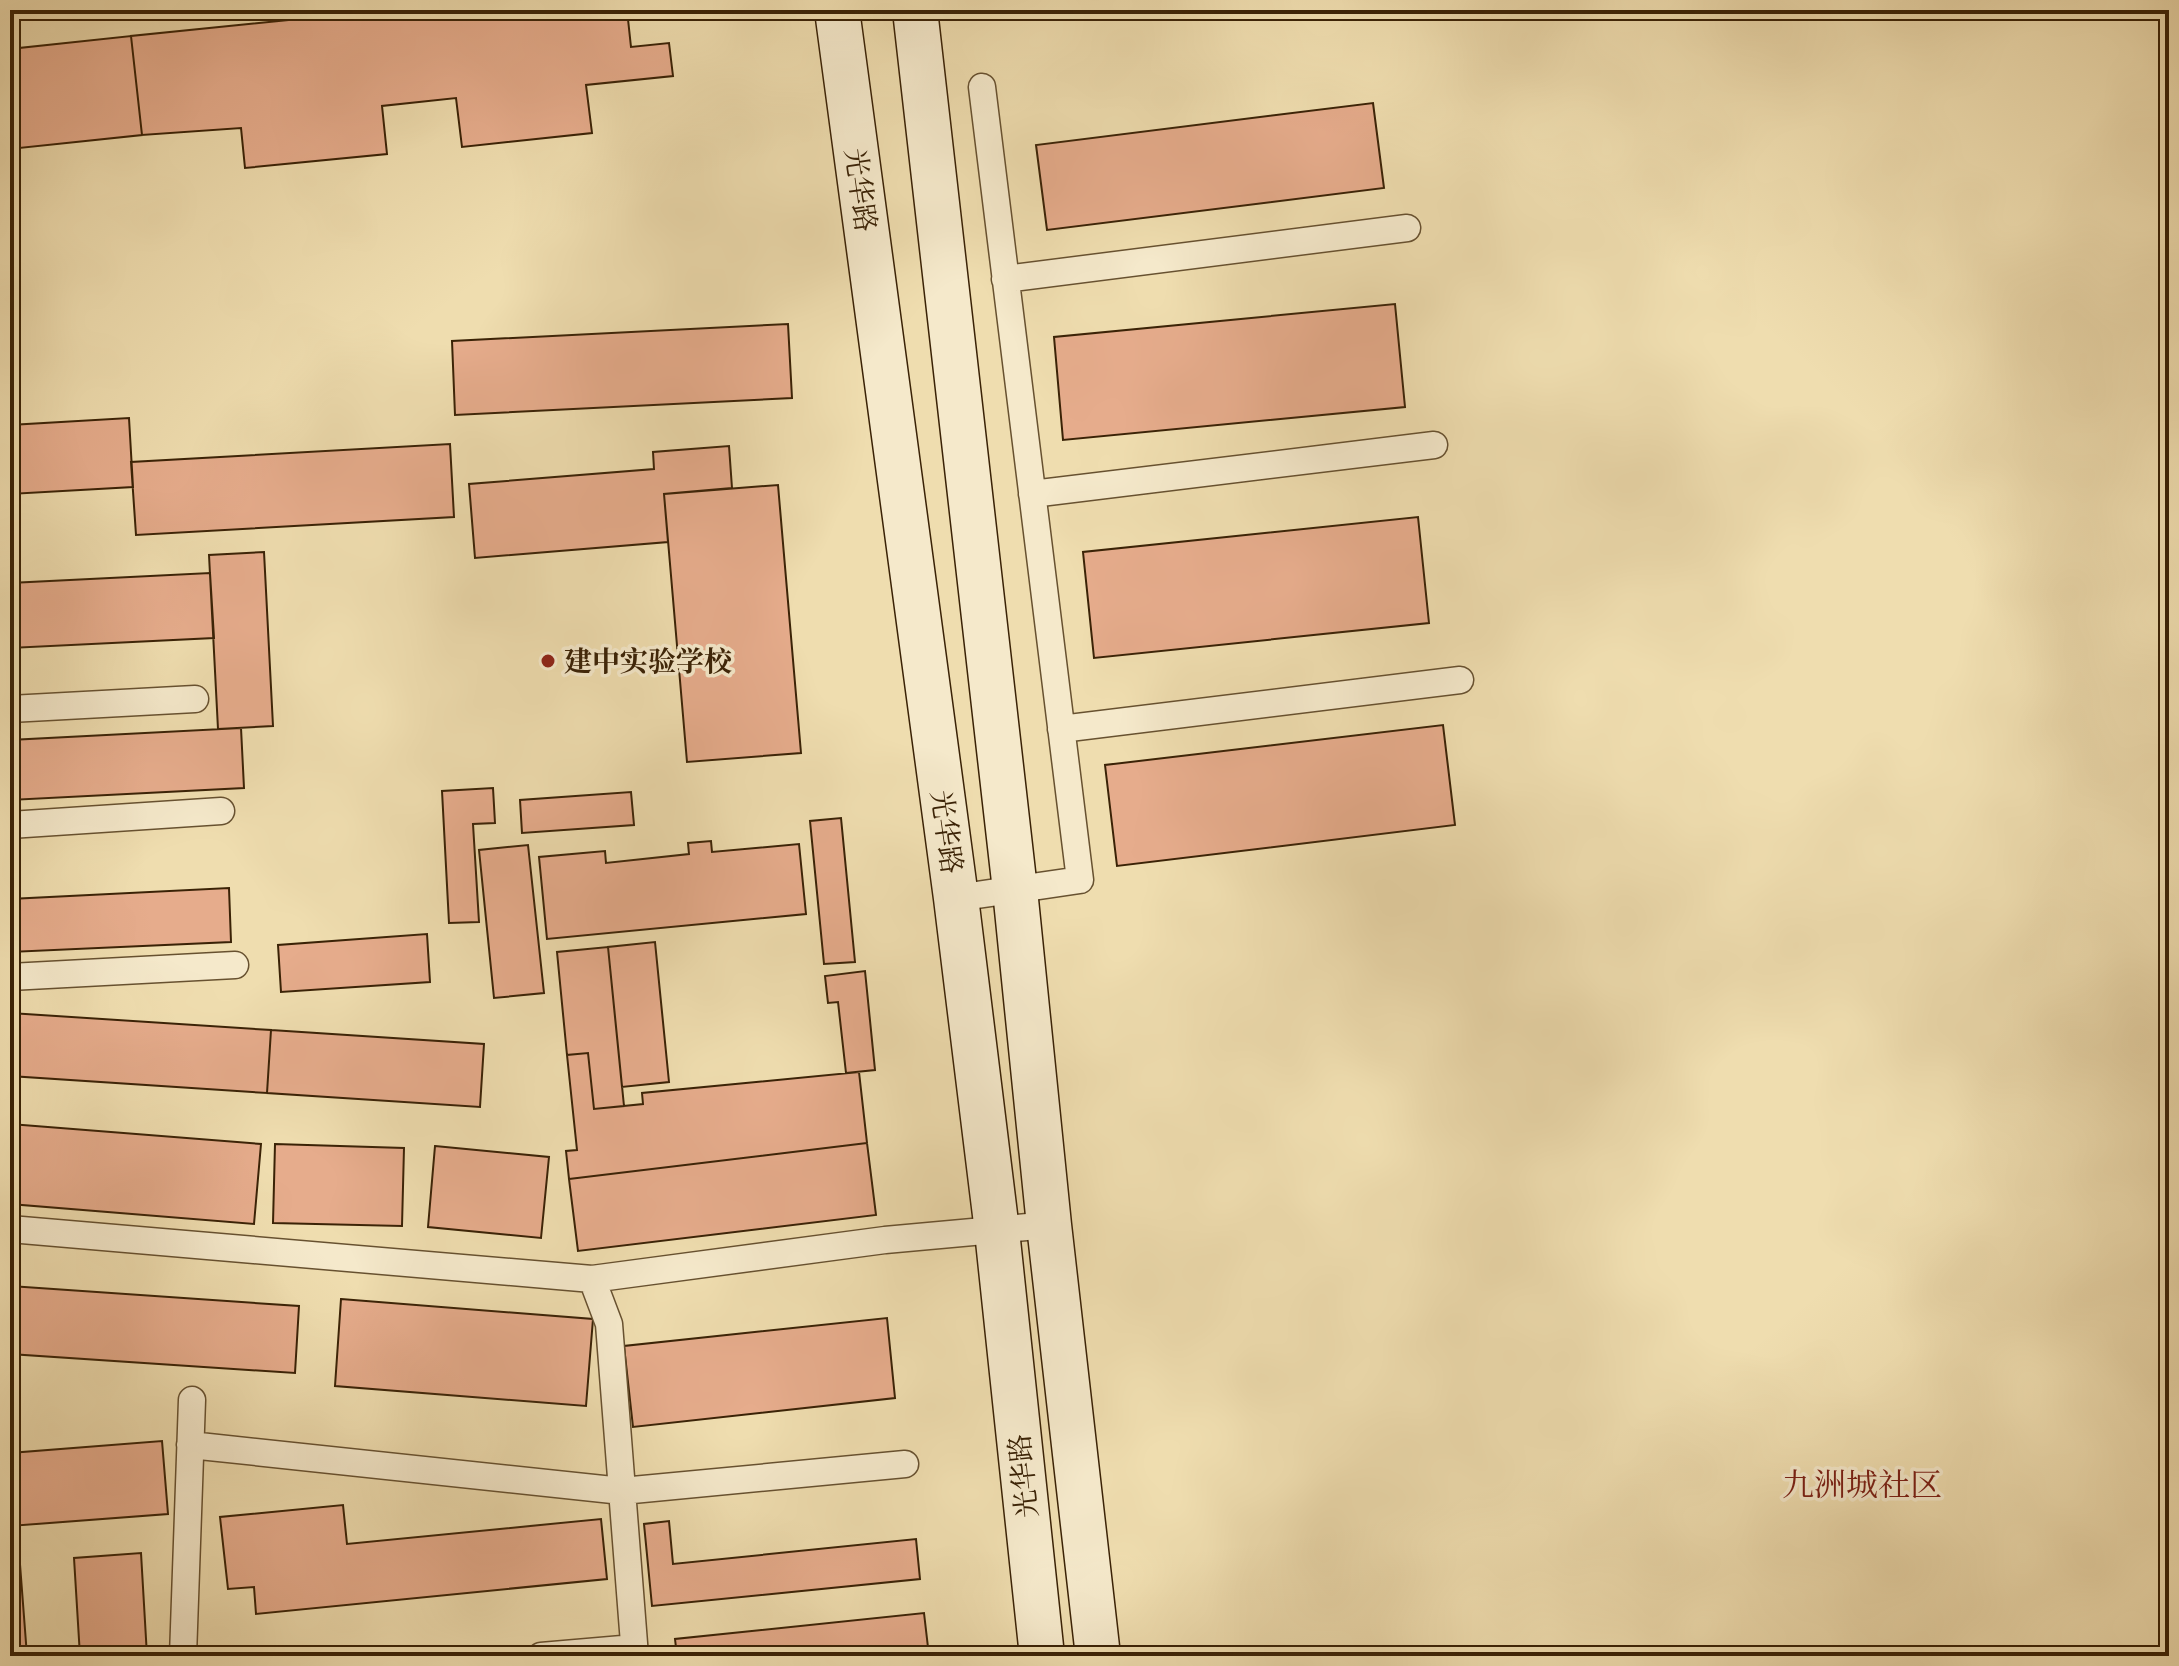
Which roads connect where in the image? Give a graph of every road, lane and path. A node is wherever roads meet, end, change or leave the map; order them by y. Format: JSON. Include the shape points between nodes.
{"nodes":[{"id":1,"x":837,"y":10,"type":"edge"},
{"id":2,"x":915,"y":10,"type":"edge"},
{"id":3,"x":982,"y":87,"type":"dead end"},
{"id":4,"x":1407,"y":228,"type":"dead end"},
{"id":5,"x":1005,"y":279,"type":"junction"},
{"id":6,"x":1434,"y":445,"type":"dead end"},
{"id":7,"x":1032,"y":494,"type":"junction"},
{"id":8,"x":1460,"y":680,"type":"dead end"},
{"id":9,"x":195,"y":699,"type":"dead end"},
{"id":10,"x":10,"y":709,"type":"edge"},
{"id":11,"x":1061,"y":729,"type":"junction"},
{"id":12,"x":221,"y":811,"type":"dead end"},
{"id":13,"x":10,"y":825,"type":"edge"},
{"id":14,"x":1015,"y":890,"type":"junction"},
{"id":15,"x":956,"y":898,"type":"junction"},
{"id":16,"x":235,"y":965,"type":"dead end"},
{"id":17,"x":10,"y":977,"type":"edge"},
{"id":18,"x":1049,"y":1225,"type":"junction"},
{"id":19,"x":10,"y":1229,"type":"edge"},
{"id":20,"x":997,"y":1231,"type":"junction"},
{"id":21,"x":592,"y":1279,"type":"junction"},
{"id":22,"x":192,"y":1400,"type":"dead end"},
{"id":23,"x":190,"y":1445,"type":"junction"},
{"id":24,"x":905,"y":1464,"type":"dead end"},
{"id":25,"x":622,"y":1491,"type":"junction"},
{"id":26,"x":634,"y":1652,"type":"edge"},
{"id":27,"x":183,"y":1656,"type":"edge"},
{"id":28,"x":541,"y":1656,"type":"edge"},
{"id":29,"x":1042,"y":1656,"type":"edge"},
{"id":30,"x":1098,"y":1656,"type":"edge"}],
"edges":[{"from":1,"to":15,"type":"main road","name":"光华路"},
{"from":2,"to":14,"type":"main road","name":"光华路"},
{"from":3,"to":5,"type":"lane"},
{"from":4,"to":5,"type":"lane"},
{"from":5,"to":7,"type":"lane"},
{"from":6,"to":7,"type":"lane"},
{"from":7,"to":11,"type":"lane"},
{"from":8,"to":11,"type":"lane"},
{"from":9,"to":10,"type":"lane"},
{"from":11,"to":14,"type":"lane","via":[[1080,880]]},
{"from":12,"to":13,"type":"lane"},
{"from":14,"to":15,"type":"lane"},
{"from":14,"to":18,"type":"main road","name":"光华路"},
{"from":15,"to":20,"type":"main road","name":"光华路"},
{"from":16,"to":17,"type":"lane"},
{"from":18,"to":20,"type":"lane"},
{"from":18,"to":30,"type":"main road","name":"光华路"},
{"from":19,"to":21,"type":"lane"},
{"from":20,"to":21,"type":"lane","via":[[885,1240]]},
{"from":20,"to":29,"type":"main road","name":"光华路"},
{"from":21,"to":25,"type":"lane","via":[[609,1324]]},
{"from":22,"to":23,"type":"lane"},
{"from":23,"to":25,"type":"lane"},
{"from":23,"to":27,"type":"lane"},
{"from":24,"to":25,"type":"lane"},
{"from":25,"to":26,"type":"lane"},
{"from":26,"to":28,"type":"lane"}]}
